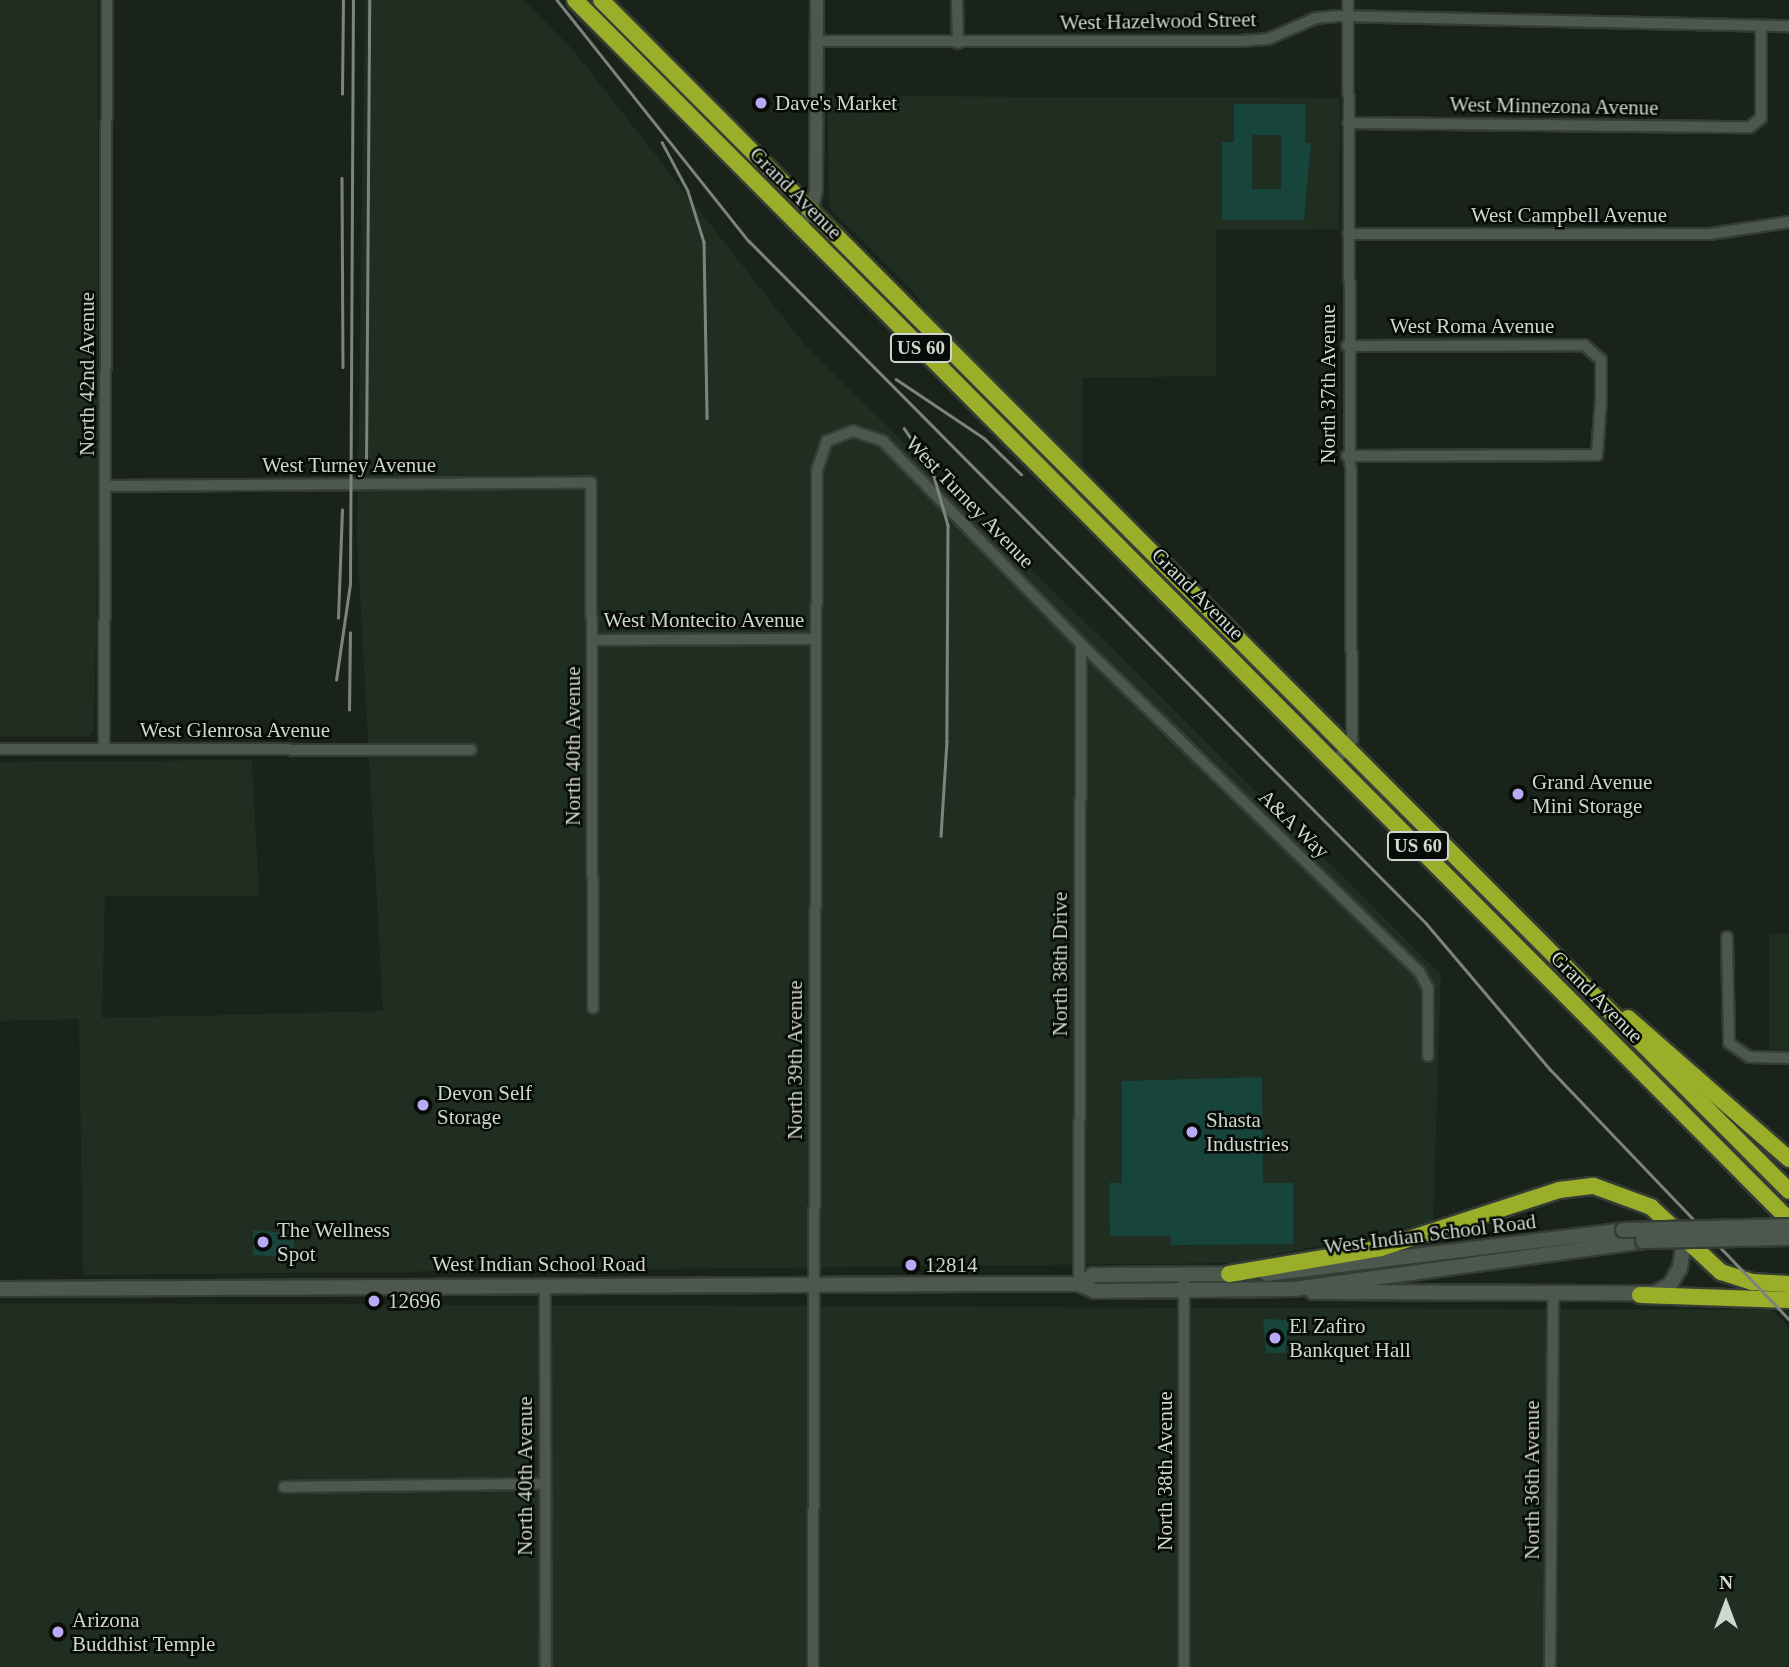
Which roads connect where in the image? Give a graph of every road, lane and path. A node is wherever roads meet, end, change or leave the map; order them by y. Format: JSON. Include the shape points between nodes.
{"nodes":[{"id":1,"x":107,"y":0,"type":"edge"},
{"id":2,"x":575,"y":0,"type":"edge"},
{"id":3,"x":601,"y":0,"type":"edge"},
{"id":4,"x":817,"y":0,"type":"edge"},
{"id":5,"x":957,"y":0,"type":"edge"},
{"id":6,"x":1348,"y":0,"type":"edge"},
{"id":7,"x":1348,"y":16,"type":"junction"},
{"id":8,"x":1761,"y":26,"type":"junction"},
{"id":9,"x":1789,"y":26,"type":"edge"},
{"id":10,"x":817,"y":41,"type":"junction"},
{"id":11,"x":958,"y":43,"type":"junction"},
{"id":12,"x":1348,"y":123,"type":"junction"},
{"id":13,"x":812,"y":210,"type":"junction"},
{"id":14,"x":1789,"y":222,"type":"edge"},
{"id":15,"x":799,"y":225,"type":"junction"},
{"id":16,"x":1348,"y":234,"type":"junction"},
{"id":17,"x":1347,"y":346,"type":"junction"},
{"id":18,"x":819,"y":453,"type":"joint"},
{"id":19,"x":1347,"y":456,"type":"junction"},
{"id":20,"x":591,"y":484,"type":"joint"},
{"id":21,"x":1085,"y":485,"type":"junction"},
{"id":22,"x":106,"y":486,"type":"junction"},
{"id":23,"x":1071,"y":497,"type":"junction"},
{"id":24,"x":816,"y":639,"type":"junction"},
{"id":25,"x":593,"y":640,"type":"junction"},
{"id":26,"x":1081,"y":644,"type":"junction"},
{"id":27,"x":0,"y":749,"type":"edge"},
{"id":28,"x":104,"y":749,"type":"junction"},
{"id":29,"x":1348,"y":749,"type":"junction"},
{"id":30,"x":471,"y":750,"type":"dead end"},
{"id":31,"x":1335,"y":762,"type":"junction"},
{"id":32,"x":1727,"y":937,"type":"dead end"},
{"id":33,"x":1548,"y":948,"type":"junction"},
{"id":34,"x":1525,"y":953,"type":"junction"},
{"id":35,"x":1590,"y":991,"type":"junction"},
{"id":36,"x":593,"y":1008,"type":"dead end"},
{"id":37,"x":1427,"y":1056,"type":"dead end"},
{"id":38,"x":1789,"y":1058,"type":"edge"},
{"id":39,"x":1719,"y":1123,"type":"junction"},
{"id":40,"x":1706,"y":1136,"type":"junction"},
{"id":41,"x":1789,"y":1159,"type":"edge"},
{"id":42,"x":1789,"y":1191,"type":"edge"},
{"id":43,"x":1789,"y":1220,"type":"edge"},
{"id":44,"x":1789,"y":1226,"type":"edge"},
{"id":45,"x":1677,"y":1231,"type":"junction"},
{"id":46,"x":1789,"y":1238,"type":"edge"},
{"id":47,"x":1230,"y":1274,"type":"junction"},
{"id":48,"x":1184,"y":1275,"type":"junction"},
{"id":49,"x":1785,"y":1283,"type":"edge"},
{"id":50,"x":545,"y":1284,"type":"junction"},
{"id":51,"x":814,"y":1284,"type":"junction"},
{"id":52,"x":1079,"y":1284,"type":"junction"},
{"id":53,"x":0,"y":1289,"type":"edge"},
{"id":54,"x":1294,"y":1289,"type":"junction"},
{"id":55,"x":1184,"y":1290,"type":"junction"},
{"id":56,"x":1553,"y":1294,"type":"junction"},
{"id":57,"x":1640,"y":1295,"type":"junction"},
{"id":58,"x":1789,"y":1300,"type":"edge"},
{"id":59,"x":544,"y":1485,"type":"junction"},
{"id":60,"x":284,"y":1487,"type":"dead end"},
{"id":61,"x":546,"y":1667,"type":"edge"},
{"id":62,"x":813,"y":1667,"type":"edge"},
{"id":63,"x":1184,"y":1667,"type":"edge"},
{"id":64,"x":1550,"y":1667,"type":"edge"}],
"edges":[{"from":1,"to":22,"type":"street","name":"North 42nd Avenue"},
{"from":2,"to":15,"type":"highway","name":"Grand Avenue","number":"US 60"},
{"from":3,"to":13,"type":"highway","name":"Grand Avenue","number":"US 60"},
{"from":4,"to":10,"type":"street"},
{"from":5,"to":11,"type":"street"},
{"from":6,"to":7,"type":"street","name":"North 37th Avenue"},
{"from":7,"to":8,"type":"street","name":"West Hazelwood Street"},
{"from":7,"to":11,"type":"street","name":"West Hazelwood Street","via":[[1316,18],[1291,32],[1247,41]]},
{"from":7,"to":12,"type":"street","name":"North 37th Avenue"},
{"from":8,"to":9,"type":"street","name":"West Hazelwood Street"},
{"from":8,"to":12,"type":"street","name":"West Minnezona Avenue","via":[[1760,124]]},
{"from":10,"to":11,"type":"street","name":"West Hazelwood Street"},
{"from":10,"to":13,"type":"street"},
{"from":12,"to":16,"type":"street","name":"North 37th Avenue"},
{"from":13,"to":15,"type":"street"},
{"from":13,"to":21,"type":"highway","name":"Grand Avenue","number":"US 60"},
{"from":14,"to":16,"type":"street","name":"West Campbell Avenue","via":[[1710,234]]},
{"from":15,"to":23,"type":"highway","name":"Grand Avenue","number":"US 60"},
{"from":16,"to":17,"type":"street","name":"North 37th Avenue"},
{"from":17,"to":19,"type":"street","name":"North 37th Avenue"},
{"from":17,"to":19,"type":"street","name":"West Roma Avenue","via":[[1584,345],[1595,350],[1601,360],[1597,455]]},
{"from":18,"to":24,"type":"street","name":"North 39th Avenue"},
{"from":18,"to":26,"type":"street","name":"West Turney Avenue","via":[[827,441],[853,430],[876,436]]},
{"from":19,"to":29,"type":"street","name":"North 37th Avenue","via":[[1352,535]]},
{"from":20,"to":22,"type":"street","name":"West Turney Avenue"},
{"from":20,"to":25,"type":"street","name":"North 40th Avenue"},
{"from":21,"to":23,"type":"highway"},
{"from":21,"to":29,"type":"highway","name":"Grand Avenue","number":"US 60"},
{"from":22,"to":28,"type":"street","name":"North 42nd Avenue"},
{"from":23,"to":31,"type":"highway","name":"Grand Avenue","number":"US 60"},
{"from":24,"to":25,"type":"street","name":"West Montecito Avenue"},
{"from":24,"to":51,"type":"street","name":"North 39th Avenue"},
{"from":25,"to":36,"type":"street","name":"North 40th Avenue"},
{"from":26,"to":37,"type":"street","name":"A&A Way","via":[[1420,973],[1428,988]]},
{"from":26,"to":52,"type":"street","name":"North 38th Drive"},
{"from":27,"to":28,"type":"street","name":"West Glenrosa Avenue"},
{"from":28,"to":30,"type":"street","name":"West Glenrosa Avenue"},
{"from":29,"to":31,"type":"street"},
{"from":29,"to":33,"type":"highway","name":"Grand Avenue","number":"US 60"},
{"from":31,"to":34,"type":"highway","name":"Grand Avenue","number":"US 60"},
{"from":32,"to":38,"type":"street","via":[[1727,1037],[1749,1057]]},
{"from":33,"to":34,"type":"highway"},
{"from":33,"to":35,"type":"highway","name":"Grand Avenue","number":"US 60"},
{"from":34,"to":40,"type":"highway","name":"Grand Avenue","number":"US 60"},
{"from":35,"to":39,"type":"highway","name":"Grand Avenue","number":"US 60"},
{"from":35,"to":41,"type":"highway","via":[[1632,1020]]},
{"from":39,"to":40,"type":"highway"},
{"from":39,"to":42,"type":"highway","name":"Grand Avenue","number":"US 60"},
{"from":40,"to":43,"type":"highway","name":"Grand Avenue","number":"US 60"},
{"from":44,"to":47,"type":"main road","name":"West Indian School Road","bridge":true,"via":[[1623,1230],[1302,1271]]},
{"from":45,"to":47,"type":"highway","via":[[1630,1195],[1582,1186],[1381,1248]]},
{"from":45,"to":49,"type":"highway","via":[[1721,1272]]},
{"from":45,"to":57,"type":"main road","via":[[1683,1246],[1677,1275],[1665,1289]]},
{"from":46,"to":54,"type":"main road","name":"West Indian School Road","bridge":true,"via":[[1643,1241]]},
{"from":47,"to":48,"type":"main road","name":"West Indian School Road"},
{"from":48,"to":52,"type":"main road","name":"West Indian School Road","via":[[1093,1275]]},
{"from":48,"to":55,"type":"street","name":"North 38th Avenue"},
{"from":50,"to":51,"type":"main road","name":"West Indian School Road"},
{"from":50,"to":53,"type":"main road","name":"West Indian School Road"},
{"from":50,"to":59,"type":"street","name":"North 40th Avenue"},
{"from":51,"to":52,"type":"main road","name":"West Indian School Road"},
{"from":51,"to":62,"type":"street","name":"North 39th Avenue"},
{"from":52,"to":55,"type":"main road","name":"West Indian School Road","via":[[1095,1291]]},
{"from":54,"to":55,"type":"main road","name":"West Indian School Road"},
{"from":54,"to":56,"type":"main road"},
{"from":55,"to":63,"type":"street","name":"North 38th Avenue"},
{"from":56,"to":57,"type":"main road"},
{"from":56,"to":64,"type":"street","name":"North 36th Avenue"},
{"from":57,"to":58,"type":"highway"},
{"from":59,"to":60,"type":"street"},
{"from":59,"to":61,"type":"street","name":"North 40th Avenue"}]}
